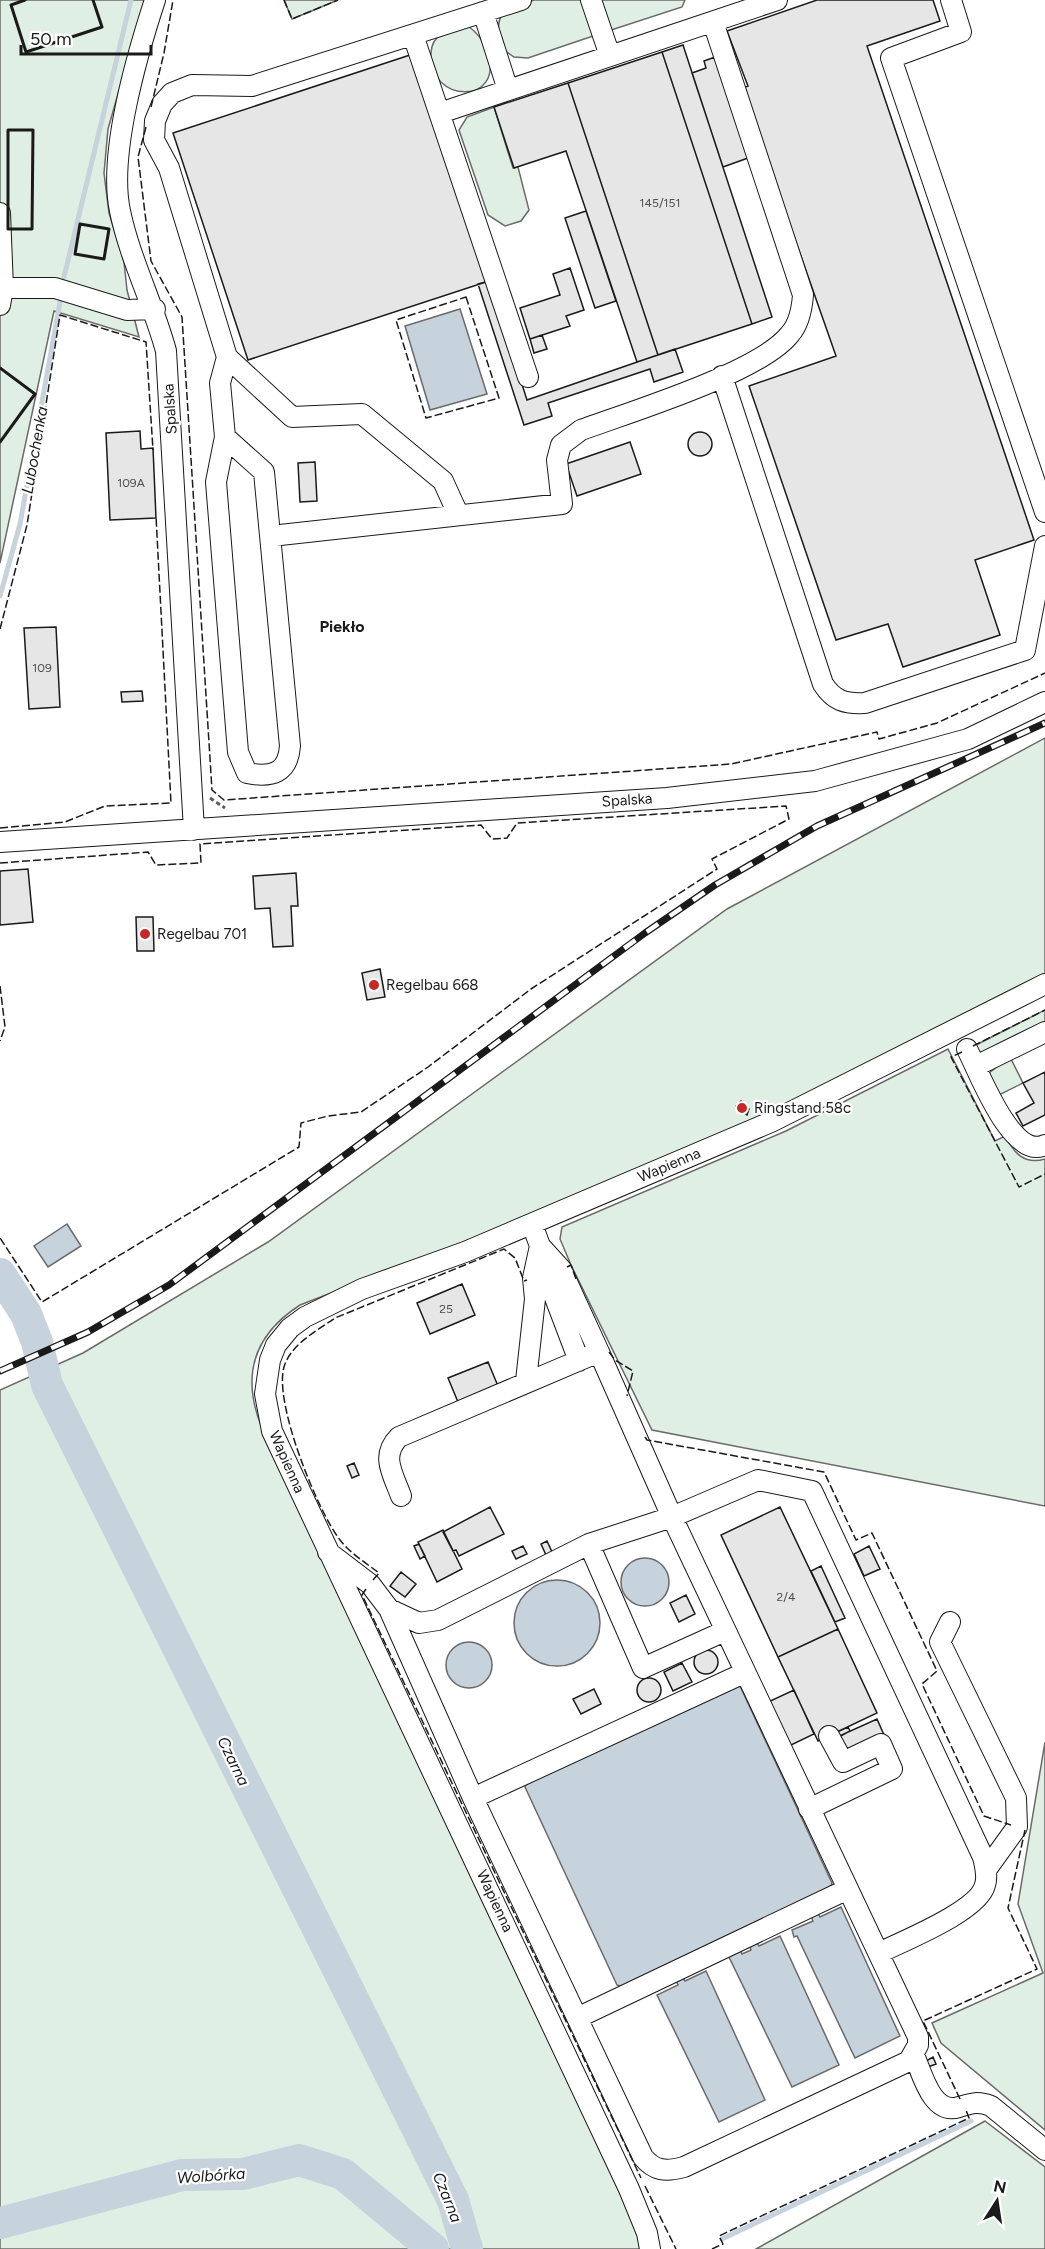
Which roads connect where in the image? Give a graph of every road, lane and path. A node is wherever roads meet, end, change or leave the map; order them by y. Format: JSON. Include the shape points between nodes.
{"nodes":[{"id":1,"x":155,"y":0,"type":"edge"},
{"id":2,"x":520,"y":0,"type":"edge"},
{"id":3,"x":591,"y":0,"type":"edge"},
{"id":4,"x":777,"y":0,"type":"edge"},
{"id":5,"x":951,"y":0,"type":"edge"},
{"id":6,"x":483,"y":12,"type":"junction"},
{"id":7,"x":713,"y":22,"type":"junction"},
{"id":8,"x":413,"y":35,"type":"junction"},
{"id":9,"x":610,"y":56,"type":"junction"},
{"id":10,"x":508,"y":90,"type":"junction"},
{"id":11,"x":440,"y":112,"type":"junction"},
{"id":12,"x":0,"y":213,"type":"edge"},
{"id":13,"x":1,"y":294,"type":"edge"},
{"id":14,"x":155,"y":309,"type":"junction"},
{"id":15,"x":227,"y":357,"type":"junction"},
{"id":16,"x":722,"y":376,"type":"junction"},
{"id":17,"x":528,"y":377,"type":"dead end"},
{"id":18,"x":225,"y":437,"type":"junction"},
{"id":19,"x":1045,"y":512,"type":"edge"},
{"id":20,"x":458,"y":514,"type":"junction"},
{"id":21,"x":272,"y":536,"type":"junction"},
{"id":22,"x":1045,"y":546,"type":"edge"},
{"id":23,"x":1045,"y":702,"type":"edge"},
{"id":24,"x":203,"y":793,"type":"dead end"},
{"id":25,"x":228,"y":810,"type":"dead end"},
{"id":26,"x":194,"y":830,"type":"junction"},
{"id":27,"x":0,"y":842,"type":"edge"},
{"id":28,"x":1045,"y":984,"type":"edge"},
{"id":29,"x":1045,"y":1032,"type":"edge"},
{"id":30,"x":1045,"y":1145,"type":"edge"},
{"id":31,"x":532,"y":1224,"type":"junction"},
{"id":32,"x":540,"y":1246,"type":"junction"},
{"id":33,"x":599,"y":1352,"type":"junction"},
{"id":34,"x":579,"y":1361,"type":"junction"},
{"id":35,"x":526,"y":1381,"type":"junction"},
{"id":36,"x":401,"y":1496,"type":"dead end"},
{"id":37,"x":672,"y":1517,"type":"junction"},
{"id":38,"x":589,"y":1544,"type":"junction"},
{"id":39,"x":328,"y":1552,"type":"junction"},
{"id":40,"x":388,"y":1609,"type":"junction"},
{"id":41,"x":950,"y":1622,"type":"dead end"},
{"id":42,"x":725,"y":1631,"type":"junction"},
{"id":43,"x":744,"y":1673,"type":"junction"},
{"id":44,"x":830,"y":1736,"type":"dead end"},
{"id":45,"x":473,"y":1797,"type":"junction"},
{"id":46,"x":809,"y":1809,"type":"junction"},
{"id":47,"x":986,"y":1870,"type":"junction"},
{"id":48,"x":848,"y":1889,"type":"junction"},
{"id":49,"x":879,"y":1953,"type":"junction"},
{"id":50,"x":577,"y":2018,"type":"junction"},
{"id":51,"x":914,"y":2055,"type":"junction"},
{"id":52,"x":1045,"y":2150,"type":"edge"},
{"id":53,"x":661,"y":2170,"type":"junction"},
{"id":54,"x":629,"y":2189,"type":"junction"},
{"id":55,"x":650,"y":2249,"type":"edge"}],
"edges":[{"from":1,"to":14,"type":"street","name":"Spalska","via":[[120,134],[116,173],[122,219]]},
{"from":2,"to":6,"type":"street"},
{"from":3,"to":9,"type":"street"},
{"from":4,"to":7,"type":"street"},
{"from":5,"to":19,"type":"street","via":[[961,32],[891,57]]},
{"from":6,"to":8,"type":"street"},
{"from":6,"to":10,"type":"street"},
{"from":7,"to":9,"type":"street"},
{"from":7,"to":16,"type":"street","via":[[803,295],[802,310],[791,333],[772,351]]},
{"from":8,"to":11,"type":"street"},
{"from":8,"to":15,"type":"street","via":[[252,86],[192,85],[172,93],[162,104],[155,121],[154,140],[170,168]]},
{"from":9,"to":10,"type":"street"},
{"from":10,"to":11,"type":"street"},
{"from":11,"to":17,"type":"street"},
{"from":12,"to":13,"type":"street"},
{"from":13,"to":14,"type":"street","via":[[55,288],[127,310]]},
{"from":14,"to":26,"type":"street","name":"Spalska","via":[[166,351],[170,393]]},
{"from":15,"to":18,"type":"street","via":[[220,383]]},
{"from":15,"to":20,"type":"street","via":[[292,417],[362,414],[442,481]]},
{"from":16,"to":20,"type":"street","via":[[581,430],[561,446],[557,460],[562,504]]},
{"from":16,"to":22,"type":"street","via":[[823,684],[832,697],[847,703],[865,703],[1025,650]]},
{"from":18,"to":21,"type":"street","via":[[264,472]]},
{"from":18,"to":21,"type":"street","via":[[216,482],[238,752],[247,773],[261,776],[272,776],[284,769],[290,746]]},
{"from":20,"to":21,"type":"street"},
{"from":23,"to":26,"type":"street","name":"Spalska","via":[[968,739],[815,781],[667,798]]},
{"from":24,"to":25,"type":"path"},
{"from":26,"to":27,"type":"street","name":"Spalska"},
{"from":28,"to":31,"type":"street","name":"Wapienna","via":[[771,1122]]},
{"from":29,"to":30,"type":"street","via":[[972,1058],[1006,1126],[1027,1146]]},
{"from":31,"to":32,"type":"street"},
{"from":31,"to":39,"type":"street","name":"Wapienna","via":[[325,1306],[290,1328],[276,1345],[266,1378],[266,1410]]},
{"from":32,"to":33,"type":"street","via":[[561,1269]]},
{"from":32,"to":34,"type":"street","via":[[546,1274]]},
{"from":32,"to":35,"type":"street","via":[[533,1278],[535,1299]]},
{"from":33,"to":34,"type":"street"},
{"from":33,"to":37,"type":"street"},
{"from":34,"to":35,"type":"street"},
{"from":35,"to":36,"type":"street","via":[[399,1437],[388,1452],[388,1461]]},
{"from":37,"to":38,"type":"street"},
{"from":37,"to":42,"type":"street"},
{"from":37,"to":47,"type":"street","via":[[758,1480],[812,1491]]},
{"from":38,"to":40,"type":"street","via":[[438,1620],[420,1623]]},
{"from":38,"to":42,"type":"street","via":[[643,1668]]},
{"from":39,"to":40,"type":"street","via":[[370,1584]]},
{"from":39,"to":54,"type":"street","name":"Wapienna"},
{"from":40,"to":45,"type":"street"},
{"from":41,"to":47,"type":"street","via":[[940,1642],[1016,1798],[1017,1827]]},
{"from":42,"to":43,"type":"street"},
{"from":43,"to":45,"type":"street"},
{"from":43,"to":46,"type":"street"},
{"from":44,"to":46,"type":"street","via":[[843,1762],[881,1744],[892,1769]]},
{"from":45,"to":50,"type":"street"},
{"from":46,"to":48,"type":"street"},
{"from":47,"to":49,"type":"street","via":[[985,1886],[979,1897],[964,1909]]},
{"from":48,"to":49,"type":"street"},
{"from":48,"to":50,"type":"street"},
{"from":49,"to":51,"type":"street","via":[[918,2037]]},
{"from":50,"to":53,"type":"street","via":[[643,2157],[650,2166]]},
{"from":51,"to":52,"type":"street","via":[[932,2097],[941,2105],[957,2108],[980,2102],[991,2106]]},
{"from":51,"to":53,"type":"street","via":[[909,2061],[684,2167]]},
{"from":53,"to":54,"type":"street"},
{"from":54,"to":55,"type":"street","name":"Wapienna"}]}
